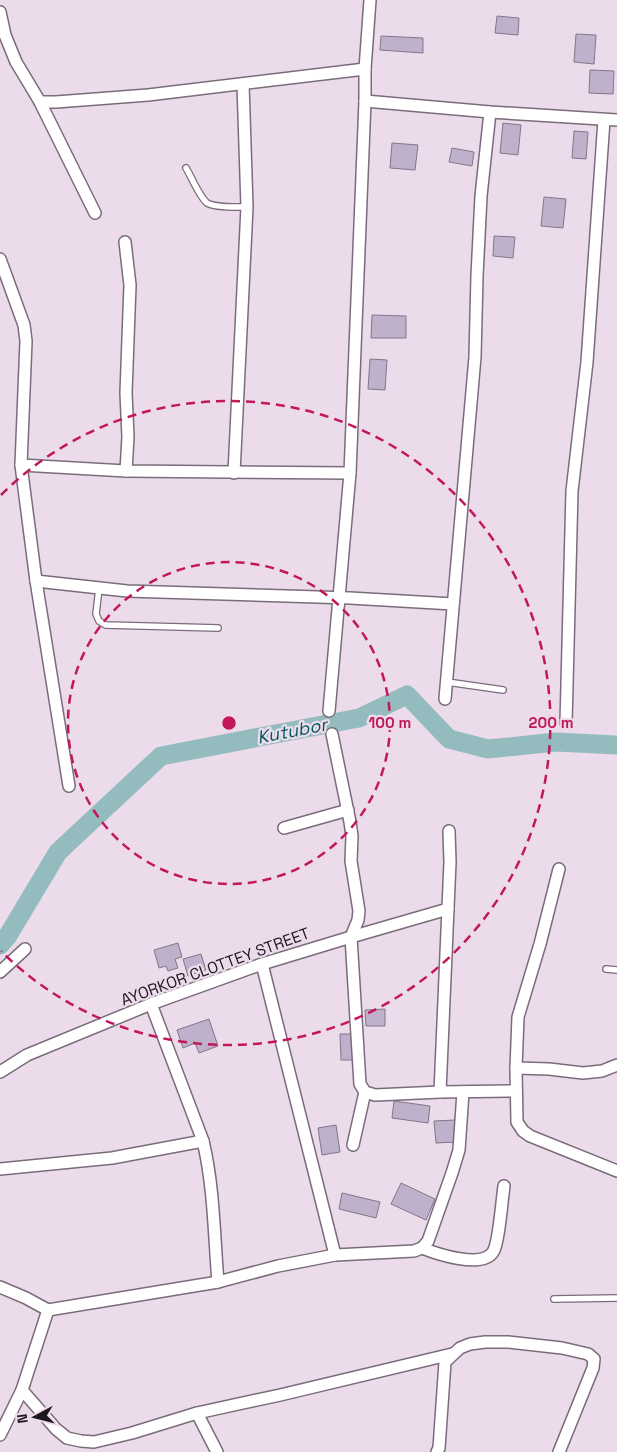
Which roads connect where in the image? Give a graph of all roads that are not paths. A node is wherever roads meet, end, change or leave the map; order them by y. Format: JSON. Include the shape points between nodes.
{"nodes":[{"id":1,"x":370,"y":0,"type":"edge"},
{"id":2,"x":0,"y":12,"type":"edge"},
{"id":3,"x":365,"y":69,"type":"junction"},
{"id":4,"x":243,"y":84,"type":"junction"},
{"id":5,"x":366,"y":101,"type":"junction"},
{"id":6,"x":40,"y":102,"type":"junction"},
{"id":7,"x":490,"y":112,"type":"junction"},
{"id":8,"x":604,"y":120,"type":"junction"},
{"id":9,"x":617,"y":120,"type":"edge"},
{"id":10,"x":186,"y":168,"type":"dead end"},
{"id":11,"x":247,"y":208,"type":"junction"},
{"id":12,"x":95,"y":213,"type":"dead end"},
{"id":13,"x":125,"y":242,"type":"dead end"},
{"id":14,"x":0,"y":260,"type":"edge"},
{"id":15,"x":21,"y":465,"type":"junction"},
{"id":16,"x":126,"y":470,"type":"junction"},
{"id":17,"x":234,"y":472,"type":"junction"},
{"id":18,"x":350,"y":473,"type":"junction"},
{"id":19,"x":36,"y":581,"type":"junction"},
{"id":20,"x":99,"y":588,"type":"junction"},
{"id":21,"x":339,"y":598,"type":"junction"},
{"id":22,"x":453,"y":604,"type":"junction"},
{"id":23,"x":218,"y":628,"type":"dead end"},
{"id":24,"x":447,"y":682,"type":"junction"},
{"id":25,"x":503,"y":690,"type":"dead end"},
{"id":26,"x":445,"y":699,"type":"dead end"},
{"id":27,"x":329,"y":711,"type":"dead end"},
{"id":28,"x":566,"y":722,"type":"dead end"},
{"id":29,"x":332,"y":734,"type":"dead end"},
{"id":30,"x":69,"y":786,"type":"dead end"},
{"id":31,"x":348,"y":810,"type":"junction"},
{"id":32,"x":284,"y":828,"type":"dead end"},
{"id":33,"x":449,"y":831,"type":"dead end"},
{"id":34,"x":559,"y":869,"type":"dead end"},
{"id":35,"x":448,"y":909,"type":"junction"},
{"id":36,"x":351,"y":937,"type":"junction"},
{"id":37,"x":25,"y":949,"type":"dead end"},
{"id":38,"x":262,"y":964,"type":"junction"},
{"id":39,"x":606,"y":969,"type":"dead end"},
{"id":40,"x":617,"y":970,"type":"edge"},
{"id":41,"x":0,"y":972,"type":"edge"},
{"id":42,"x":151,"y":1004,"type":"junction"},
{"id":43,"x":617,"y":1065,"type":"edge"},
{"id":44,"x":516,"y":1068,"type":"junction"},
{"id":45,"x":0,"y":1072,"type":"edge"},
{"id":46,"x":516,"y":1091,"type":"junction"},
{"id":47,"x":365,"y":1092,"type":"junction"},
{"id":48,"x":440,"y":1092,"type":"junction"},
{"id":49,"x":463,"y":1092,"type":"junction"},
{"id":50,"x":203,"y":1142,"type":"junction"},
{"id":51,"x":353,"y":1145,"type":"dead end"},
{"id":52,"x":0,"y":1169,"type":"edge"},
{"id":53,"x":617,"y":1170,"type":"edge"},
{"id":54,"x":504,"y":1186,"type":"dead end"},
{"id":55,"x":422,"y":1248,"type":"junction"},
{"id":56,"x":334,"y":1255,"type":"junction"},
{"id":57,"x":218,"y":1282,"type":"junction"},
{"id":58,"x":0,"y":1287,"type":"edge"},
{"id":59,"x":617,"y":1298,"type":"edge"},
{"id":60,"x":554,"y":1299,"type":"dead end"},
{"id":61,"x":48,"y":1310,"type":"junction"},
{"id":62,"x":452,"y":1354,"type":"junction"},
{"id":63,"x":22,"y":1390,"type":"junction"},
{"id":64,"x":197,"y":1413,"type":"junction"},
{"id":65,"x":0,"y":1435,"type":"edge"},
{"id":66,"x":217,"y":1452,"type":"edge"},
{"id":67,"x":437,"y":1452,"type":"edge"},
{"id":68,"x":559,"y":1452,"type":"edge"}],
"edges":[{"from":1,"to":3,"type":"street"},
{"from":2,"to":6,"type":"street","via":[[13,55]]},
{"from":3,"to":4,"type":"street"},
{"from":3,"to":5,"type":"street"},
{"from":4,"to":6,"type":"street","via":[[148,95]]},
{"from":4,"to":11,"type":"street"},
{"from":5,"to":7,"type":"street"},
{"from":5,"to":18,"type":"street"},
{"from":6,"to":12,"type":"street"},
{"from":7,"to":8,"type":"street"},
{"from":7,"to":22,"type":"street","via":[[481,196],[475,357]]},
{"from":8,"to":9,"type":"street"},
{"from":8,"to":28,"type":"street","via":[[587,362],[572,491]]},
{"from":10,"to":11,"type":"lane","via":[[203,197],[213,206]]},
{"from":11,"to":17,"type":"street"},
{"from":13,"to":16,"type":"street","via":[[130,285]]},
{"from":14,"to":15,"type":"street","via":[[24,325],[26,340]]},
{"from":15,"to":16,"type":"street"},
{"from":15,"to":19,"type":"street"},
{"from":16,"to":17,"type":"street"},
{"from":17,"to":18,"type":"street"},
{"from":18,"to":21,"type":"street"},
{"from":19,"to":20,"type":"street"},
{"from":19,"to":30,"type":"street"},
{"from":20,"to":21,"type":"street"},
{"from":20,"to":23,"type":"lane","via":[[96,614],[99,621],[106,624]]},
{"from":21,"to":22,"type":"street"},
{"from":21,"to":27,"type":"street"},
{"from":22,"to":24,"type":"street"},
{"from":24,"to":25,"type":"lane"},
{"from":24,"to":26,"type":"street"},
{"from":29,"to":31,"type":"street"},
{"from":31,"to":32,"type":"street"},
{"from":31,"to":36,"type":"street","via":[[351,861],[359,911]]},
{"from":33,"to":35,"type":"street"},
{"from":34,"to":44,"type":"street","via":[[518,1017]]},
{"from":35,"to":36,"type":"street","name":"AYORKOR CLOTTEY STREET"},
{"from":35,"to":48,"type":"street"},
{"from":36,"to":38,"type":"street","name":"AYORKOR CLOTTEY STREET"},
{"from":36,"to":47,"type":"street","via":[[360,1084]]},
{"from":37,"to":41,"type":"street"},
{"from":38,"to":42,"type":"street","name":"AYORKOR CLOTTEY STREET"},
{"from":38,"to":56,"type":"street"},
{"from":39,"to":40,"type":"lane"},
{"from":42,"to":45,"type":"street","name":"AYORKOR CLOTTEY STREET","via":[[27,1055]]},
{"from":42,"to":50,"type":"street"},
{"from":43,"to":44,"type":"street","via":[[583,1073]]},
{"from":44,"to":46,"type":"street"},
{"from":46,"to":49,"type":"street"},
{"from":46,"to":53,"type":"street","via":[[517,1122],[522,1131]]},
{"from":47,"to":48,"type":"street","via":[[375,1095]]},
{"from":47,"to":51,"type":"street"},
{"from":48,"to":49,"type":"street"},
{"from":49,"to":55,"type":"street","via":[[459,1150],[428,1241]]},
{"from":50,"to":52,"type":"street","via":[[112,1158]]},
{"from":50,"to":57,"type":"street"},
{"from":54,"to":55,"type":"street","via":[[494,1252],[488,1257],[461,1259]]},
{"from":55,"to":56,"type":"street"},
{"from":56,"to":57,"type":"street"},
{"from":57,"to":61,"type":"street"},
{"from":58,"to":61,"type":"street"},
{"from":59,"to":60,"type":"lane"},
{"from":61,"to":63,"type":"street"},
{"from":62,"to":64,"type":"street"},
{"from":62,"to":67,"type":"street","via":[[445,1362]]},
{"from":62,"to":68,"type":"street","via":[[470,1344],[508,1342],[562,1348],[588,1354],[594,1359]]},
{"from":63,"to":64,"type":"street","via":[[56,1429],[67,1438],[81,1441],[114,1438]]},
{"from":63,"to":65,"type":"street"},
{"from":64,"to":66,"type":"street"}]}
